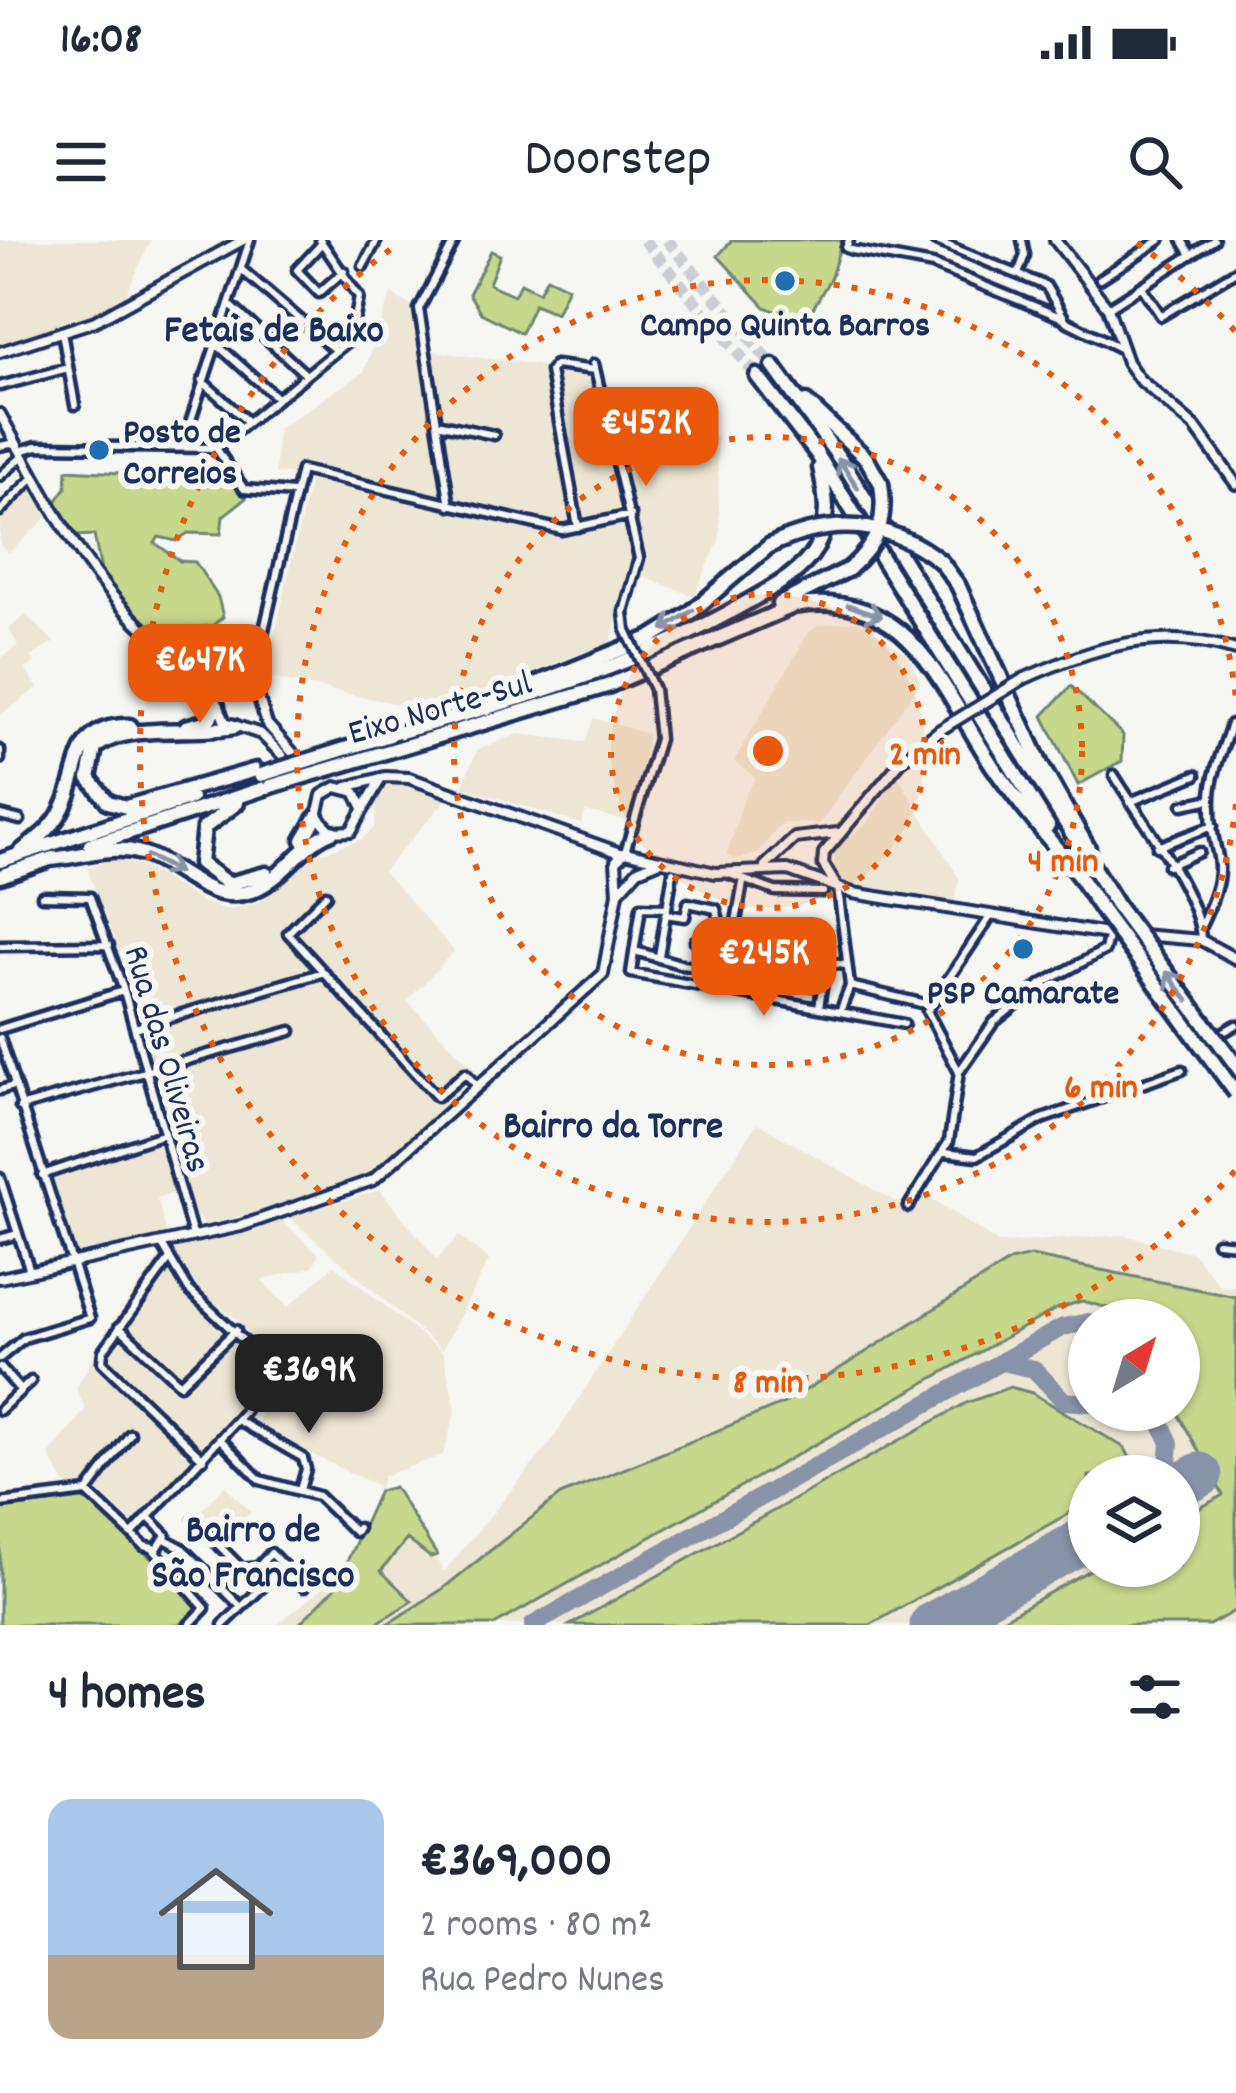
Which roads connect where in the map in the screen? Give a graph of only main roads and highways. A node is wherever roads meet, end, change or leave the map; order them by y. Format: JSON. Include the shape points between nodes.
{"nodes":[{"id":1,"x":773,"y":366,"type":"tunnel mouth"},
{"id":2,"x":757,"y":376,"type":"tunnel mouth"},
{"id":3,"x":784,"y":381,"type":"junction"},
{"id":4,"x":817,"y":454,"type":"junction"},
{"id":5,"x":753,"y":621,"type":"junction"},
{"id":6,"x":217,"y":702,"type":"road end"},
{"id":7,"x":455,"y":718,"type":"junction"},
{"id":8,"x":238,"y":727,"type":"road end"},
{"id":9,"x":263,"y":777,"type":"junction"},
{"id":10,"x":317,"y":809,"type":"road end"},
{"id":11,"x":332,"y":832,"type":"road end"},
{"id":12,"x":16,"y":856,"type":"junction"},
{"id":13,"x":50,"y":859,"type":"junction"},
{"id":14,"x":0,"y":862,"type":"edge"},
{"id":15,"x":1078,"y":875,"type":"junction"},
{"id":16,"x":0,"y":876,"type":"edge"},
{"id":17,"x":1111,"y":906,"type":"junction"},
{"id":18,"x":1236,"y":1065,"type":"edge"},
{"id":19,"x":1236,"y":1093,"type":"edge"}],
"edges":[{"from":1,"to":3,"type":"highway"},
{"from":2,"to":4,"type":"highway"},
{"from":3,"to":5,"type":"highway","bridge":true,"via":[[866,458],[884,504],[878,538],[849,569]]},
{"from":17,"to":3,"type":"highway","one_way":true},
{"from":4,"to":7,"type":"highway","via":[[823,533],[787,578],[602,674]]},
{"from":4,"to":15,"type":"highway"},
{"from":5,"to":9,"type":"highway","name":"Eixo Norte-Sul","bridge":true,"via":[[607,686],[402,748]]},
{"from":5,"to":15,"type":"highway","one_way":true,"via":[[822,601],[866,608],[894,624],[920,647],[994,769]]},
{"from":6,"to":12,"type":"highway","via":[[197,728],[97,730],[75,760],[58,819]]},
{"from":7,"to":9,"type":"highway","name":"Eixo Norte-Sul","bridge":true,"via":[[289,757]]},
{"from":17,"to":7,"type":"highway","one_way":true,"bridge":true,"via":[[958,585],[940,562],[895,533],[814,528],[769,546],[652,637]]},
{"from":8,"to":9,"type":"highway","via":[[121,733],[95,748],[89,778],[108,802],[126,807]]},
{"from":9,"to":10,"type":"highway","via":[[204,828],[200,863],[212,876],[229,884],[265,875],[309,835]]},
{"from":9,"to":12,"type":"highway","name":"Eixo Norte-Sul"},
{"from":9,"to":13,"type":"highway","name":"Eixo Norte-Sul"},
{"from":13,"to":11,"type":"highway","one_way":true,"via":[[142,853],[226,896],[252,891]]},
{"from":12,"to":14,"type":"highway","name":"Eixo Norte-Sul"},
{"from":13,"to":16,"type":"highway","name":"Eixo Norte-Sul"},
{"from":15,"to":17,"type":"highway"},
{"from":18,"to":17,"type":"highway","one_way":true,"bridge":true},
{"from":17,"to":19,"type":"highway","bridge":true}]}
